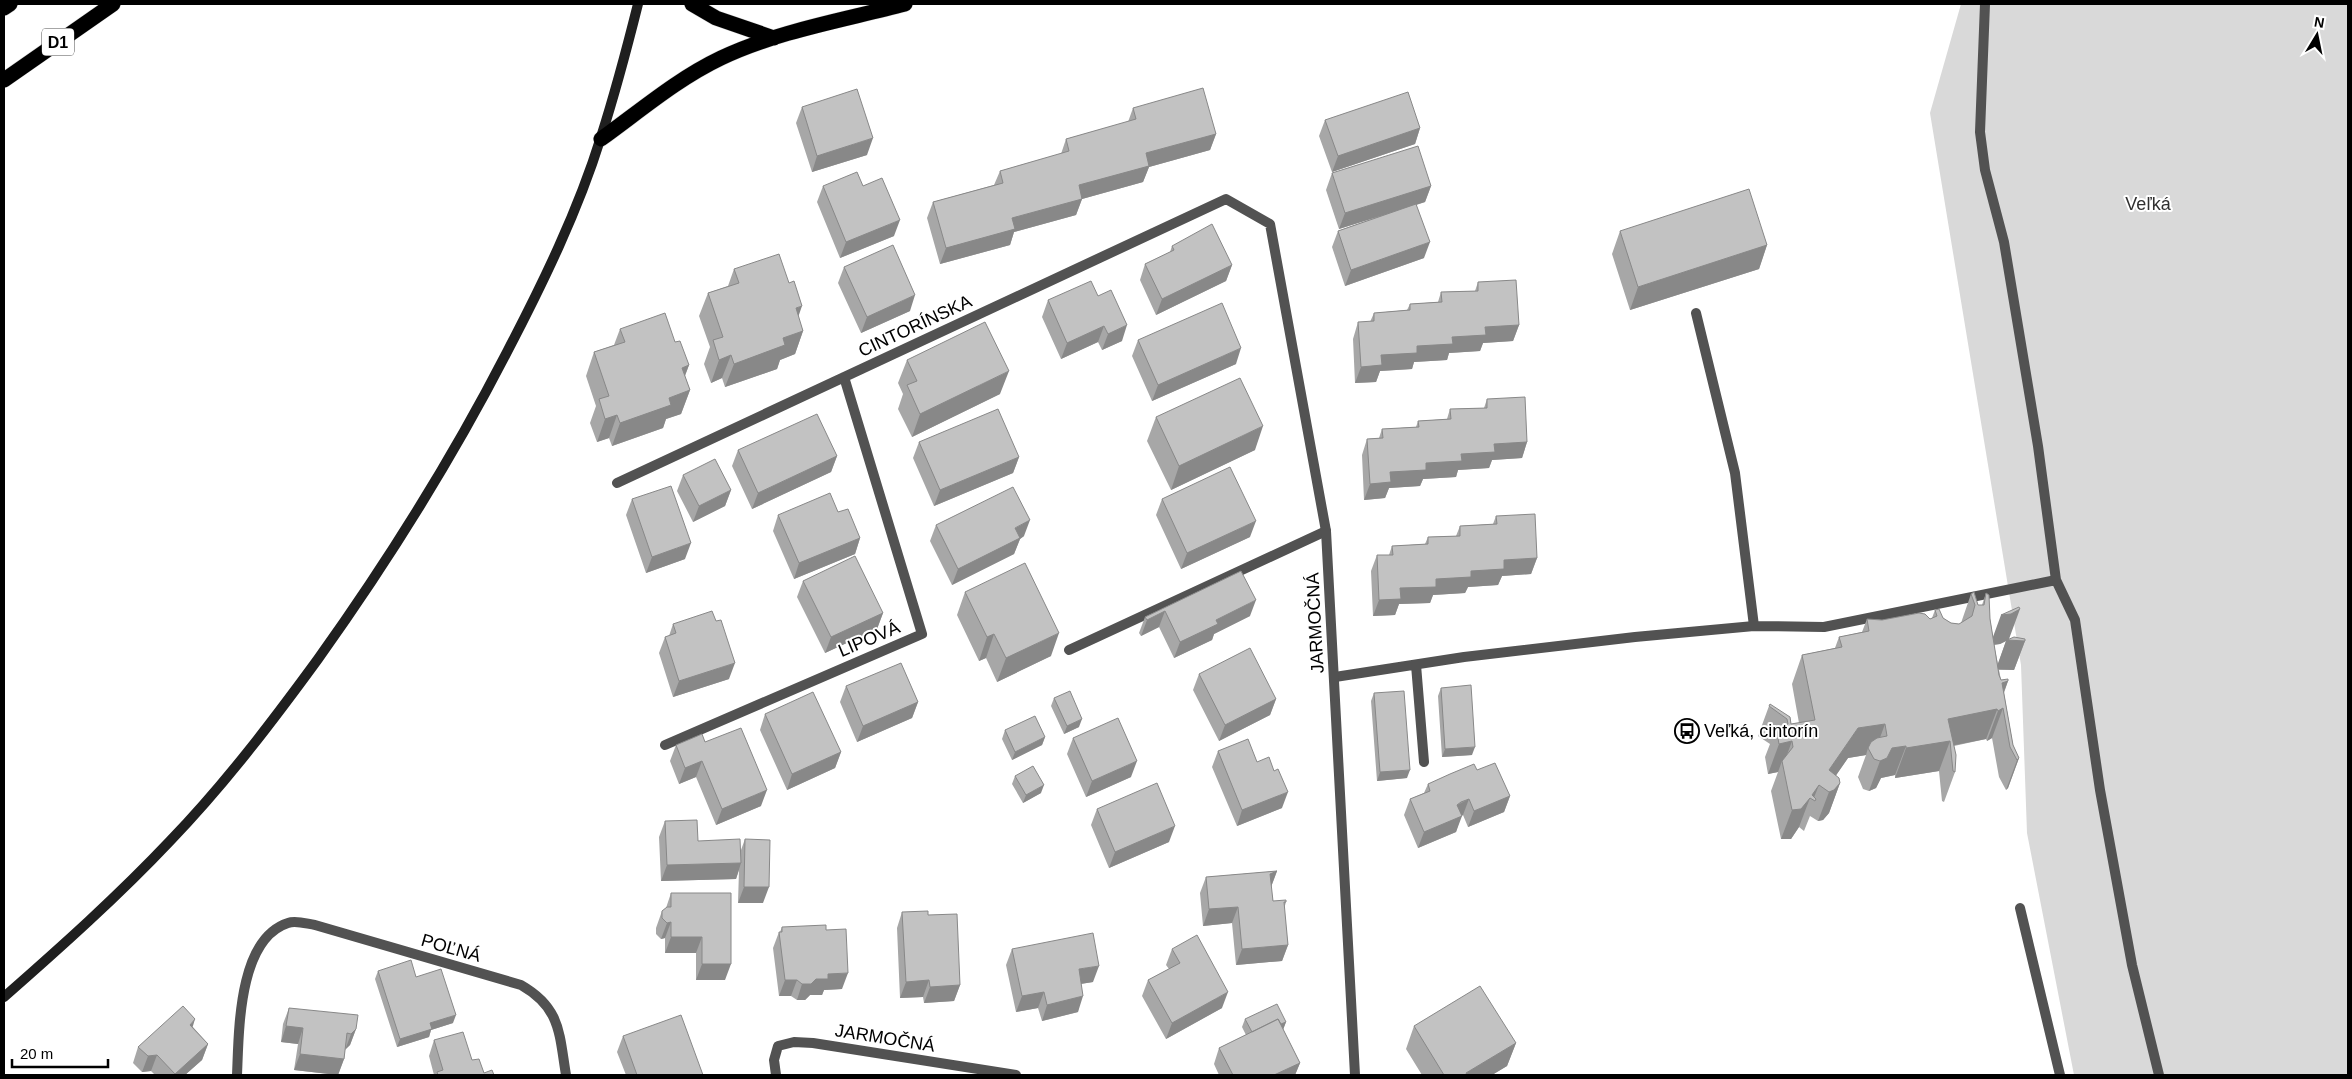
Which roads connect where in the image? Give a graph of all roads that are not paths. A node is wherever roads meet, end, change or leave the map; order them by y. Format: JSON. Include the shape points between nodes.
{"nodes":[{"id":1,"x":10,"y":4,"type":"edge"},
{"id":2,"x":113,"y":4,"type":"edge"},
{"id":3,"x":638,"y":4,"type":"edge"},
{"id":4,"x":692,"y":4,"type":"edge"},
{"id":5,"x":905,"y":4,"type":"edge"},
{"id":6,"x":1984,"y":4,"type":"edge"},
{"id":7,"x":4,"y":8,"type":"edge"},
{"id":8,"x":774,"y":38,"type":"junction"},
{"id":9,"x":4,"y":80,"type":"edge"},
{"id":10,"x":601,"y":139,"type":"junction"},
{"id":11,"x":1226,"y":199,"type":"joint"},
{"id":12,"x":1696,"y":313,"type":"dead end"},
{"id":13,"x":844,"y":377,"type":"junction"},
{"id":14,"x":617,"y":483,"type":"dead end"},
{"id":15,"x":1326,"y":531,"type":"junction"},
{"id":16,"x":2056,"y":580,"type":"junction"},
{"id":17,"x":1754,"y":626,"type":"junction"},
{"id":18,"x":1069,"y":650,"type":"dead end"},
{"id":19,"x":1416,"y":665,"type":"junction"},
{"id":20,"x":1335,"y":676,"type":"junction"},
{"id":21,"x":665,"y":745,"type":"dead end"},
{"id":22,"x":1424,"y":762,"type":"dead end"},
{"id":23,"x":2020,"y":908,"type":"dead end"},
{"id":24,"x":4,"y":998,"type":"edge"},
{"id":25,"x":237,"y":1075,"type":"edge"},
{"id":26,"x":566,"y":1075,"type":"edge"},
{"id":27,"x":776,"y":1075,"type":"edge"},
{"id":28,"x":1016,"y":1075,"type":"edge"},
{"id":29,"x":1355,"y":1075,"type":"edge"},
{"id":30,"x":2060,"y":1075,"type":"edge"},
{"id":31,"x":2159,"y":1075,"type":"edge"}],
"edges":[{"from":1,"to":7,"type":"highway"},
{"from":2,"to":9,"type":"highway","number":"D1"},
{"from":3,"to":10,"type":"main road"},
{"from":4,"to":8,"type":"highway","via":[[716,18]]},
{"from":5,"to":8,"type":"highway"},
{"from":6,"to":16,"type":"street","via":[[1980,132],[1985,170],[2004,242],[2038,446]]},
{"from":8,"to":10,"type":"highway","via":[[722,57],[682,79]]},
{"from":10,"to":24,"type":"main road","via":[[569,222],[491,384],[440,474],[353,610],[243,757],[172,840]]},
{"from":11,"to":13,"type":"street","name":"CINTORÍNSKA"},
{"from":11,"to":15,"type":"street","name":"JARMOČNÁ","via":[[1270,224]]},
{"from":12,"to":17,"type":"street","via":[[1735,473]]},
{"from":13,"to":14,"type":"street","name":"CINTORÍNSKA"},
{"from":13,"to":21,"type":"street","name":"LIPOVÁ","via":[[922,634]]},
{"from":15,"to":18,"type":"street"},
{"from":15,"to":20,"type":"street","name":"JARMOČNÁ"},
{"from":16,"to":17,"type":"street","via":[[1824,627]]},
{"from":16,"to":31,"type":"street","via":[[2075,620],[2100,790],[2130,955]]},
{"from":17,"to":19,"type":"street","via":[[1635,636]]},
{"from":19,"to":20,"type":"street"},
{"from":19,"to":22,"type":"street"},
{"from":20,"to":29,"type":"street","name":"JARMOČNÁ"},
{"from":23,"to":30,"type":"street"},
{"from":25,"to":26,"type":"street","name":"POĽNÁ","via":[[245,990],[255,954],[269,932],[290,922],[315,925],[521,985],[539,995],[552,1011]]},
{"from":27,"to":28,"type":"street","name":"JARMOČNÁ","via":[[774,1060],[778,1046],[794,1042]]}]}
